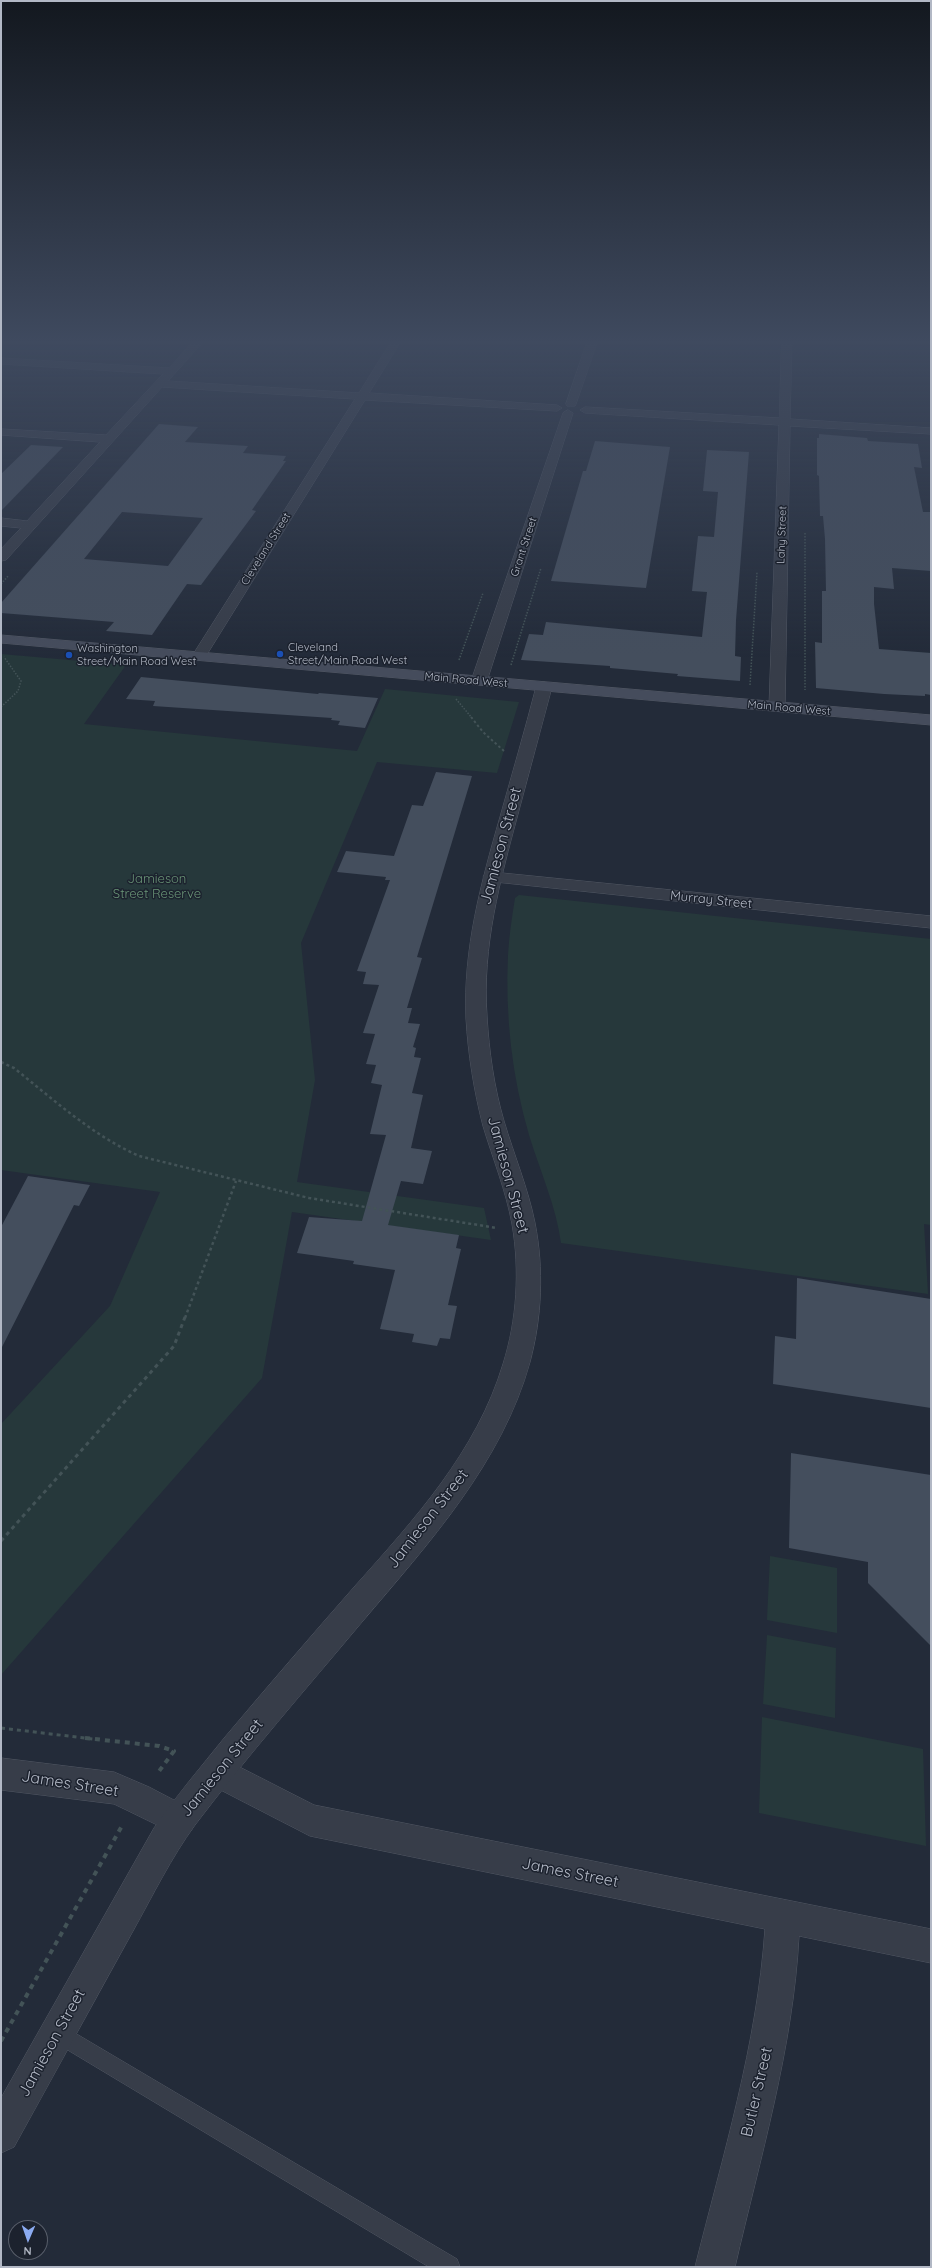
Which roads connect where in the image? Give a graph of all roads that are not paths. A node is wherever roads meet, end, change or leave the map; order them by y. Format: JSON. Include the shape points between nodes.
{"nodes":[{"id":1,"x":103,"y":446,"type":"edge"},
{"id":2,"x":331,"y":446,"type":"edge"},
{"id":3,"x":554,"y":446,"type":"edge"},
{"id":4,"x":785,"y":446,"type":"edge"},
{"id":5,"x":1,"y":522,"type":"edge"},
{"id":6,"x":30,"y":525,"type":"junction"},
{"id":7,"x":1,"y":557,"type":"edge"},
{"id":8,"x":1,"y":639,"type":"edge"},
{"id":9,"x":198,"y":656,"type":"junction"},
{"id":10,"x":479,"y":681,"type":"junction"},
{"id":11,"x":544,"y":687,"type":"junction"},
{"id":12,"x":777,"y":706,"type":"junction"},
{"id":13,"x":931,"y":720,"type":"edge"},
{"id":14,"x":492,"y":877,"type":"junction"},
{"id":15,"x":931,"y":922,"type":"edge"},
{"id":16,"x":218,"y":1772,"type":"junction"},
{"id":17,"x":1,"y":1774,"type":"edge"},
{"id":18,"x":180,"y":1820,"type":"junction"},
{"id":19,"x":783,"y":1915,"type":"junction"},
{"id":20,"x":931,"y":1946,"type":"edge"},
{"id":21,"x":57,"y":2033,"type":"junction"},
{"id":22,"x":1,"y":2134,"type":"edge"},
{"id":23,"x":448,"y":2267,"type":"edge"},
{"id":24,"x":715,"y":2267,"type":"edge"}],
"edges":[{"from":1,"to":6,"type":"street"},
{"from":2,"to":9,"type":"street","name":"Cleveland Street"},
{"from":3,"to":10,"type":"street","name":"Grant Street"},
{"from":4,"to":12,"type":"street","name":"Lahy Street"},
{"from":5,"to":6,"type":"street"},
{"from":6,"to":7,"type":"street"},
{"from":8,"to":9,"type":"main road","name":"Main Road West"},
{"from":9,"to":10,"type":"main road","name":"Main Road West"},
{"from":10,"to":11,"type":"main road","name":"Main Road West"},
{"from":11,"to":12,"type":"main road","name":"Main Road West"},
{"from":11,"to":14,"type":"street","name":"Jamieson Street"},
{"from":12,"to":13,"type":"main road","name":"Main Road West"},
{"from":14,"to":15,"type":"street","name":"Murray Street"},
{"from":14,"to":16,"type":"street","name":"Jamieson Street","via":[[479,936],[475,1003],[478,1040],[490,1108],[524,1231],[529,1282],[516,1364],[505,1398],[490,1430],[468,1469],[437,1513]]},
{"from":16,"to":18,"type":"street","name":"Jamieson Street"},
{"from":16,"to":19,"type":"street","name":"James Street","via":[[310,1820]]},
{"from":17,"to":18,"type":"street","name":"James Street","via":[[114,1788]]},
{"from":18,"to":21,"type":"street","name":"Jamieson Street","via":[[141,1883]]},
{"from":19,"to":20,"type":"street","name":"James Street"},
{"from":19,"to":24,"type":"street","name":"Butler Street","via":[[779,1980],[768,2049]]},
{"from":21,"to":22,"type":"street","name":"Jamieson Street"},
{"from":21,"to":23,"type":"lane"}]}
